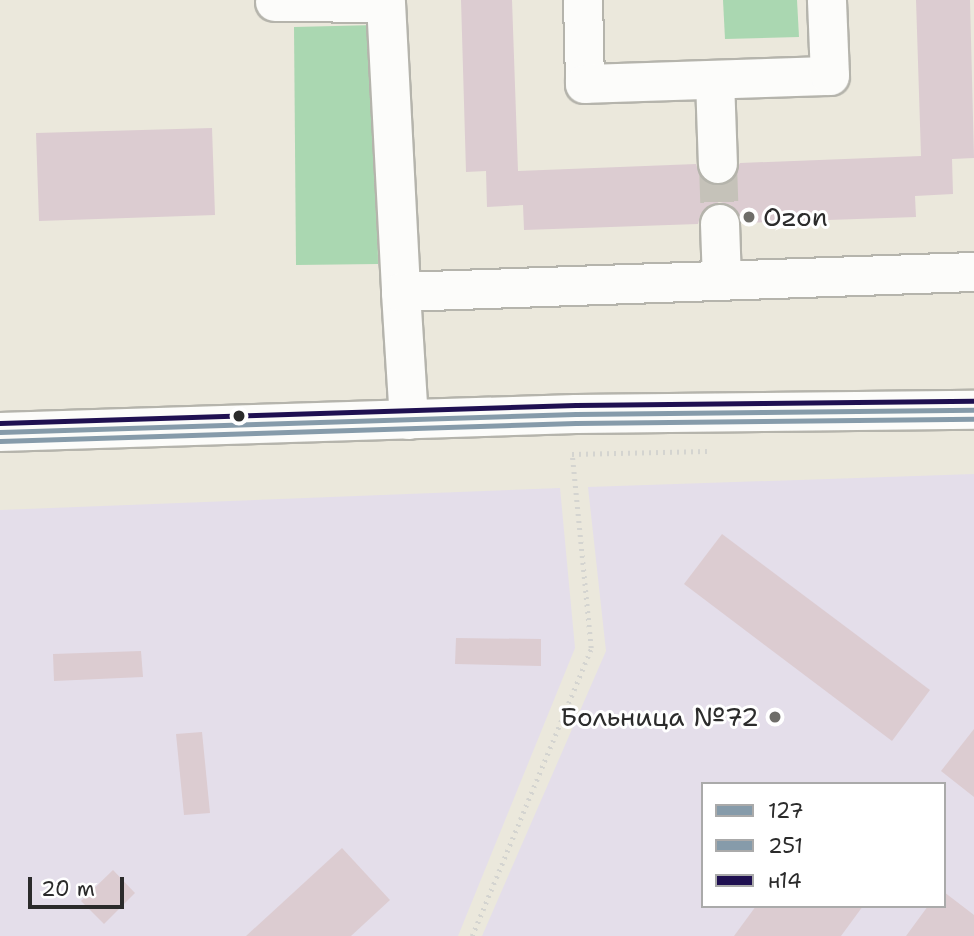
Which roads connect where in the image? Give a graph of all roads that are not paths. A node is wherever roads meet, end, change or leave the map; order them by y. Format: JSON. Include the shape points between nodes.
{"nodes":[{"id":1,"x":583,"y":0,"type":"edge"},
{"id":2,"x":827,"y":0,"type":"edge"},
{"id":3,"x":275,"y":2,"type":"dead end"},
{"id":4,"x":715,"y":80,"type":"junction"},
{"id":5,"x":718,"y":164,"type":"tunnel mouth"},
{"id":6,"x":720,"y":223,"type":"tunnel mouth"},
{"id":7,"x":974,"y":272,"type":"edge"},
{"id":8,"x":722,"y":281,"type":"junction"},
{"id":9,"x":401,"y":292,"type":"junction"},
{"id":10,"x":974,"y":410,"type":"edge"},
{"id":11,"x":409,"y":420,"type":"junction"},
{"id":12,"x":0,"y":432,"type":"edge"}],
"edges":[{"from":1,"to":4,"type":"street","via":[[585,84]]},
{"from":2,"to":4,"type":"street","via":[[830,75]]},
{"from":3,"to":9,"type":"street","via":[[386,3]]},
{"from":4,"to":5,"type":"street"},
{"from":6,"to":8,"type":"street"},
{"from":7,"to":8,"type":"street"},
{"from":8,"to":9,"type":"street"},
{"from":9,"to":11,"type":"street"},
{"from":10,"to":11,"type":"street"},
{"from":11,"to":12,"type":"street"}]}
